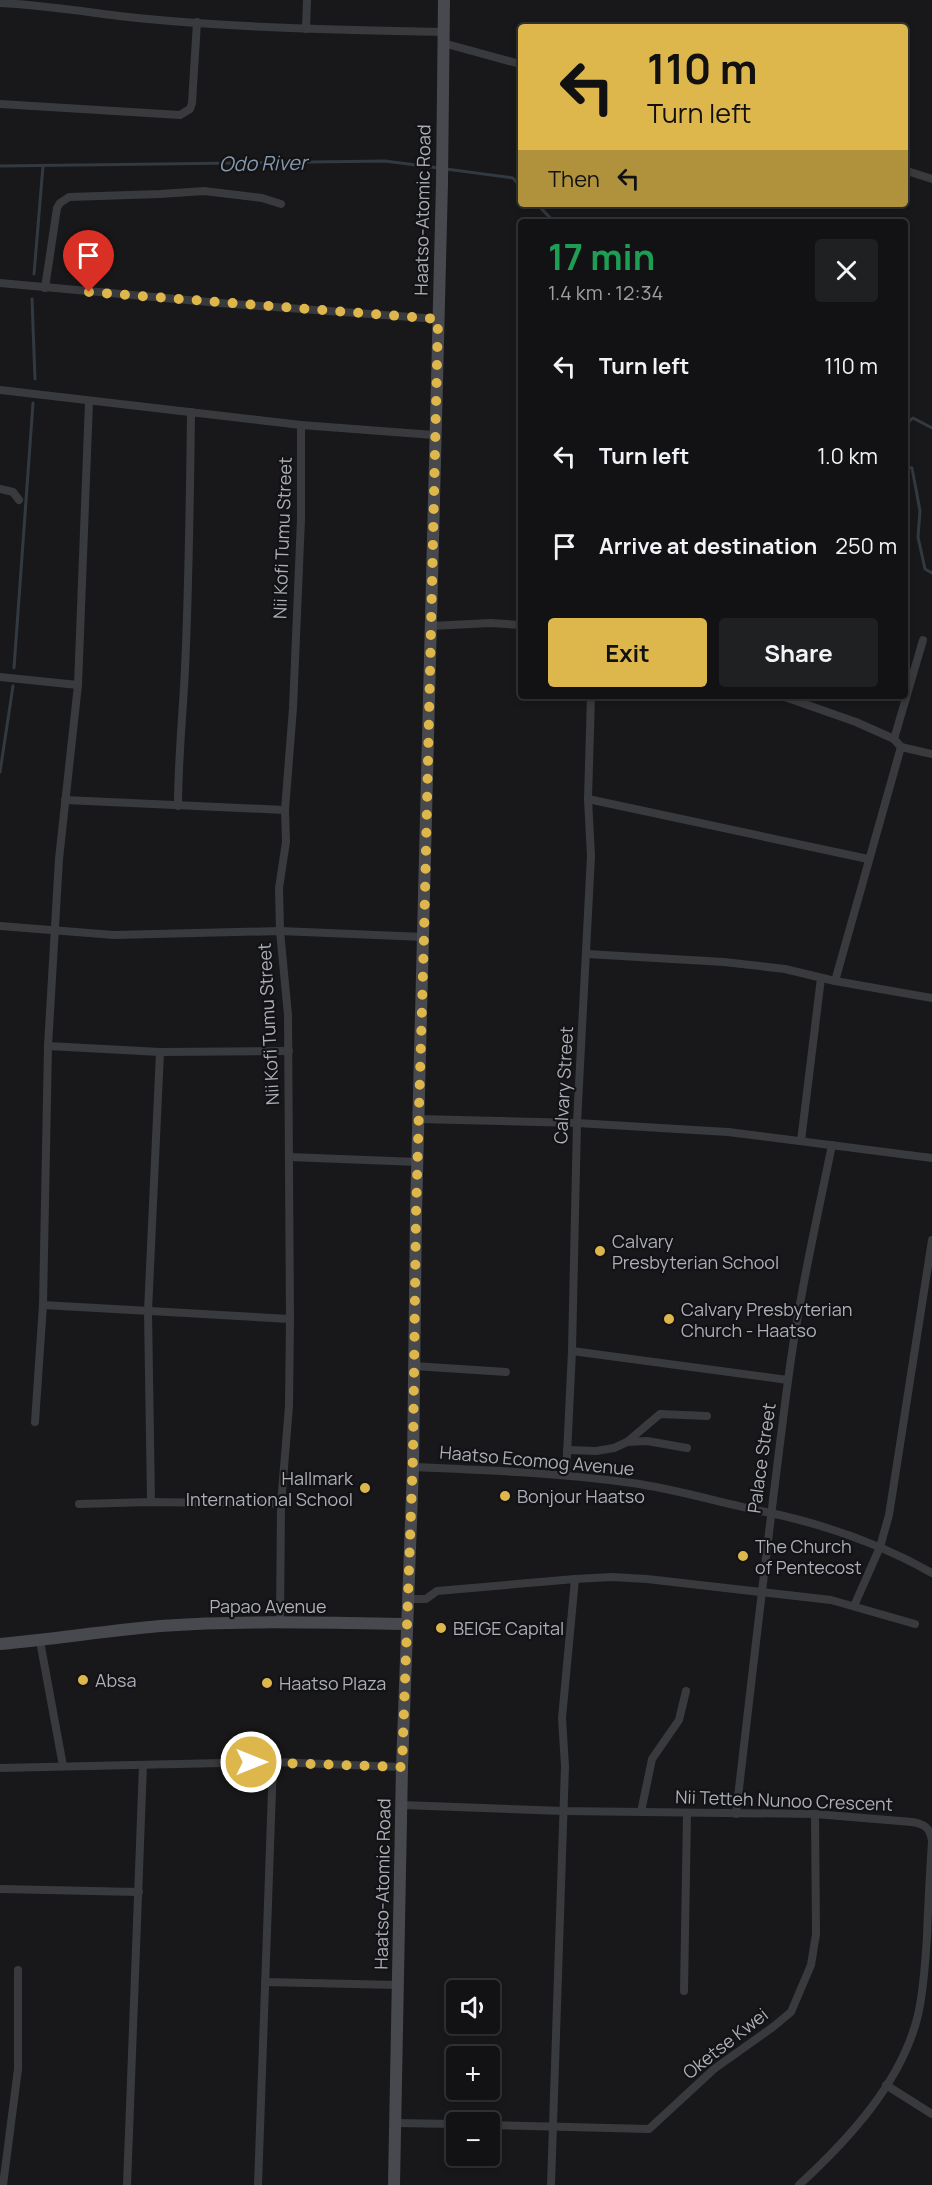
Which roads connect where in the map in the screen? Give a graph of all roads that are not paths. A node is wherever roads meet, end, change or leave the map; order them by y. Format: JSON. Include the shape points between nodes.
{"nodes":[{"id":1,"x":307,"y":0,"type":"edge"},
{"id":2,"x":444,"y":0,"type":"edge"},
{"id":3,"x":0,"y":3,"type":"edge"},
{"id":4,"x":197,"y":22,"type":"junction"},
{"id":5,"x":306,"y":29,"type":"junction"},
{"id":6,"x":443,"y":38,"type":"junction"},
{"id":7,"x":518,"y":63,"type":"edge"},
{"id":8,"x":0,"y":104,"type":"edge"},
{"id":9,"x":908,"y":171,"type":"edge"},
{"id":10,"x":932,"y":179,"type":"edge"},
{"id":11,"x":280,"y":204,"type":"dead end"},
{"id":12,"x":0,"y":283,"type":"edge"},
{"id":13,"x":45,"y":288,"type":"junction"},
{"id":14,"x":438,"y":319,"type":"junction"},
{"id":15,"x":0,"y":390,"type":"edge"},
{"id":16,"x":89,"y":402,"type":"junction"},
{"id":17,"x":191,"y":412,"type":"junction"},
{"id":18,"x":301,"y":425,"type":"junction"},
{"id":19,"x":435,"y":435,"type":"junction"},
{"id":20,"x":0,"y":489,"type":"edge"},
{"id":21,"x":19,"y":500,"type":"dead end"},
{"id":22,"x":518,"y":625,"type":"edge"},
{"id":23,"x":430,"y":626,"type":"junction"},
{"id":24,"x":923,"y":640,"type":"dead end"},
{"id":25,"x":0,"y":677,"type":"edge"},
{"id":26,"x":78,"y":684,"type":"junction"},
{"id":27,"x":908,"y":691,"type":"edge"},
{"id":28,"x":591,"y":699,"type":"edge"},
{"id":29,"x":791,"y":699,"type":"edge"},
{"id":30,"x":906,"y":699,"type":"edge"},
{"id":31,"x":894,"y":739,"type":"junction"},
{"id":32,"x":901,"y":747,"type":"junction"},
{"id":33,"x":932,"y":754,"type":"edge"},
{"id":34,"x":588,"y":799,"type":"junction"},
{"id":35,"x":65,"y":800,"type":"junction"},
{"id":36,"x":178,"y":806,"type":"junction"},
{"id":37,"x":285,"y":810,"type":"junction"},
{"id":38,"x":868,"y":859,"type":"junction"},
{"id":39,"x":0,"y":926,"type":"edge"},
{"id":40,"x":56,"y":930,"type":"junction"},
{"id":41,"x":280,"y":931,"type":"junction"},
{"id":42,"x":424,"y":937,"type":"junction"},
{"id":43,"x":587,"y":954,"type":"junction"},
{"id":44,"x":821,"y":978,"type":"junction"},
{"id":45,"x":835,"y":981,"type":"junction"},
{"id":46,"x":932,"y":998,"type":"edge"},
{"id":47,"x":48,"y":1046,"type":"junction"},
{"id":48,"x":160,"y":1052,"type":"junction"},
{"id":49,"x":288,"y":1052,"type":"junction"},
{"id":50,"x":418,"y":1119,"type":"junction"},
{"id":51,"x":577,"y":1123,"type":"junction"},
{"id":52,"x":801,"y":1141,"type":"junction"},
{"id":53,"x":832,"y":1145,"type":"junction"},
{"id":54,"x":289,"y":1157,"type":"junction"},
{"id":55,"x":932,"y":1158,"type":"edge"},
{"id":56,"x":418,"y":1162,"type":"junction"},
{"id":57,"x":932,"y":1240,"type":"edge"},
{"id":58,"x":43,"y":1305,"type":"junction"},
{"id":59,"x":148,"y":1311,"type":"junction"},
{"id":60,"x":290,"y":1319,"type":"junction"},
{"id":61,"x":572,"y":1351,"type":"junction"},
{"id":62,"x":414,"y":1366,"type":"junction"},
{"id":63,"x":506,"y":1372,"type":"dead end"},
{"id":64,"x":788,"y":1380,"type":"junction"},
{"id":65,"x":707,"y":1416,"type":"dead end"},
{"id":66,"x":35,"y":1422,"type":"dead end"},
{"id":67,"x":627,"y":1442,"type":"junction"},
{"id":68,"x":687,"y":1448,"type":"dead end"},
{"id":69,"x":567,"y":1450,"type":"junction"},
{"id":70,"x":413,"y":1467,"type":"junction"},
{"id":71,"x":566,"y":1475,"type":"junction"},
{"id":72,"x":151,"y":1502,"type":"junction"},
{"id":73,"x":79,"y":1504,"type":"dead end"},
{"id":74,"x":281,"y":1504,"type":"junction"},
{"id":75,"x":770,"y":1512,"type":"junction"},
{"id":76,"x":880,"y":1547,"type":"junction"},
{"id":77,"x":932,"y":1573,"type":"edge"},
{"id":78,"x":575,"y":1579,"type":"junction"},
{"id":79,"x":761,"y":1593,"type":"junction"},
{"id":80,"x":408,"y":1599,"type":"junction"},
{"id":81,"x":854,"y":1606,"type":"junction"},
{"id":82,"x":280,"y":1623,"type":"junction"},
{"id":83,"x":407,"y":1624,"type":"junction"},
{"id":84,"x":915,"y":1624,"type":"dead end"},
{"id":85,"x":40,"y":1641,"type":"junction"},
{"id":86,"x":0,"y":1644,"type":"edge"},
{"id":87,"x":686,"y":1691,"type":"dead end"},
{"id":88,"x":273,"y":1762,"type":"junction"},
{"id":89,"x":143,"y":1765,"type":"junction"},
{"id":90,"x":63,"y":1766,"type":"junction"},
{"id":91,"x":402,"y":1767,"type":"junction"},
{"id":92,"x":0,"y":1768,"type":"edge"},
{"id":93,"x":402,"y":1805,"type":"junction"},
{"id":94,"x":563,"y":1811,"type":"junction"},
{"id":95,"x":641,"y":1812,"type":"junction"},
{"id":96,"x":687,"y":1813,"type":"junction"},
{"id":97,"x":736,"y":1814,"type":"junction"},
{"id":98,"x":815,"y":1814,"type":"junction"},
{"id":99,"x":0,"y":1889,"type":"edge"},
{"id":100,"x":139,"y":1892,"type":"junction"},
{"id":101,"x":18,"y":1970,"type":"dead end"},
{"id":102,"x":265,"y":1982,"type":"junction"},
{"id":103,"x":398,"y":1985,"type":"junction"},
{"id":104,"x":684,"y":1991,"type":"dead end"},
{"id":105,"x":886,"y":2085,"type":"junction"},
{"id":106,"x":932,"y":2114,"type":"edge"},
{"id":107,"x":395,"y":2123,"type":"junction"},
{"id":108,"x":446,"y":2124,"type":"edge"},
{"id":109,"x":500,"y":2125,"type":"edge"},
{"id":110,"x":551,"y":2126,"type":"junction"},
{"id":111,"x":3,"y":2185,"type":"edge"},
{"id":112,"x":127,"y":2185,"type":"edge"},
{"id":113,"x":258,"y":2185,"type":"edge"},
{"id":114,"x":394,"y":2185,"type":"edge"},
{"id":115,"x":551,"y":2185,"type":"edge"},
{"id":116,"x":799,"y":2185,"type":"edge"}],
"edges":[{"from":1,"to":5,"type":"street"},
{"from":2,"to":6,"type":"main road","name":"Haatso-Atomic Road"},
{"from":3,"to":4,"type":"street"},
{"from":4,"to":5,"type":"street"},
{"from":4,"to":8,"type":"street","via":[[192,103],[180,115]]},
{"from":5,"to":6,"type":"street"},
{"from":6,"to":7,"type":"street"},
{"from":6,"to":14,"type":"main road","name":"Haatso-Atomic Road"},
{"from":9,"to":10,"type":"street"},
{"from":11,"to":13,"type":"street","via":[[204,191],[69,197],[57,208]]},
{"from":12,"to":13,"type":"street"},
{"from":13,"to":14,"type":"street"},
{"from":14,"to":19,"type":"main road","name":"Haatso-Atomic Road"},
{"from":15,"to":16,"type":"street"},
{"from":16,"to":17,"type":"street"},
{"from":16,"to":26,"type":"street"},
{"from":17,"to":18,"type":"street"},
{"from":17,"to":36,"type":"street"},
{"from":18,"to":19,"type":"street"},
{"from":18,"to":37,"type":"street","name":"Nii Kofi Tumu Street","via":[[301,531]]},
{"from":19,"to":23,"type":"main road","name":"Haatso-Atomic Road"},
{"from":20,"to":21,"type":"street","via":[[13,492]]},
{"from":22,"to":23,"type":"street"},
{"from":23,"to":42,"type":"main road","name":"Haatso-Atomic Road"},
{"from":24,"to":27,"type":"street"},
{"from":25,"to":26,"type":"street"},
{"from":26,"to":35,"type":"street"},
{"from":28,"to":34,"type":"street","name":"Calvary Street"},
{"from":29,"to":31,"type":"street"},
{"from":30,"to":31,"type":"street"},
{"from":31,"to":32,"type":"street"},
{"from":32,"to":33,"type":"street"},
{"from":32,"to":38,"type":"street"},
{"from":34,"to":38,"type":"street"},
{"from":34,"to":43,"type":"street","name":"Calvary Street","via":[[591,856]]},
{"from":35,"to":36,"type":"street"},
{"from":35,"to":40,"type":"street"},
{"from":36,"to":37,"type":"street"},
{"from":37,"to":41,"type":"street","name":"Nii Kofi Tumu Street"},
{"from":38,"to":45,"type":"street"},
{"from":39,"to":40,"type":"street"},
{"from":40,"to":41,"type":"street","via":[[114,935]]},
{"from":40,"to":47,"type":"street"},
{"from":41,"to":42,"type":"street"},
{"from":41,"to":49,"type":"street","name":"Nii Kofi Tumu Street"},
{"from":42,"to":50,"type":"main road","name":"Haatso-Atomic Road"},
{"from":43,"to":44,"type":"street","via":[[724,962],[785,969]]},
{"from":43,"to":51,"type":"street","name":"Calvary Street"},
{"from":44,"to":45,"type":"street"},
{"from":44,"to":52,"type":"street"},
{"from":45,"to":46,"type":"street"},
{"from":47,"to":48,"type":"street"},
{"from":47,"to":58,"type":"street"},
{"from":48,"to":49,"type":"street"},
{"from":48,"to":59,"type":"street"},
{"from":49,"to":54,"type":"street","name":"Nii Kofi Tumu Street"},
{"from":50,"to":51,"type":"street"},
{"from":50,"to":56,"type":"main road","name":"Haatso-Atomic Road"},
{"from":51,"to":52,"type":"street","via":[[728,1132]]},
{"from":51,"to":61,"type":"street","name":"Calvary Street"},
{"from":52,"to":53,"type":"street"},
{"from":53,"to":55,"type":"street"},
{"from":53,"to":64,"type":"street","name":"Palace Street"},
{"from":54,"to":56,"type":"street"},
{"from":54,"to":60,"type":"street","name":"Nii Kofi Tumu Street"},
{"from":56,"to":62,"type":"main road","name":"Haatso-Atomic Road"},
{"from":57,"to":76,"type":"street","via":[[894,1488]]},
{"from":58,"to":59,"type":"street"},
{"from":58,"to":66,"type":"street"},
{"from":59,"to":60,"type":"street"},
{"from":59,"to":72,"type":"street"},
{"from":60,"to":74,"type":"street","name":"Nii Kofi Tumu Street","via":[[289,1406]]},
{"from":61,"to":64,"type":"street"},
{"from":61,"to":69,"type":"street","name":"Calvary Street"},
{"from":62,"to":63,"type":"street"},
{"from":62,"to":70,"type":"main road","name":"Haatso-Atomic Road"},
{"from":64,"to":75,"type":"street","name":"Palace Street"},
{"from":65,"to":67,"type":"street","via":[[660,1414]]},
{"from":67,"to":68,"type":"street"},
{"from":67,"to":69,"type":"street","via":[[596,1451]]},
{"from":69,"to":71,"type":"street","name":"Calvary Street"},
{"from":70,"to":71,"type":"street","name":"Haatso Ecomog Avenue"},
{"from":70,"to":80,"type":"main road","name":"Haatso-Atomic Road"},
{"from":71,"to":75,"type":"street","name":"Haatso Ecomog Avenue","via":[[678,1491]]},
{"from":72,"to":73,"type":"street"},
{"from":72,"to":74,"type":"street"},
{"from":74,"to":82,"type":"street","name":"Nii Kofi Tumu Street"},
{"from":75,"to":76,"type":"street","name":"Haatso Ecomog Avenue"},
{"from":75,"to":79,"type":"street","name":"Palace Street"},
{"from":76,"to":77,"type":"street","name":"Haatso Ecomog Avenue"},
{"from":76,"to":81,"type":"street"},
{"from":78,"to":79,"type":"street","via":[[647,1579]]},
{"from":78,"to":80,"type":"street","via":[[437,1591],[426,1599]]},
{"from":78,"to":94,"type":"street","via":[[562,1718]]},
{"from":79,"to":81,"type":"street"},
{"from":79,"to":97,"type":"street","name":"Palace Street"},
{"from":80,"to":83,"type":"main road","name":"Haatso-Atomic Road"},
{"from":81,"to":84,"type":"street"},
{"from":82,"to":83,"type":"main road","name":"Papao Avenue"},
{"from":82,"to":85,"type":"main road","name":"Papao Avenue","via":[[161,1626]]},
{"from":83,"to":91,"type":"main road","name":"Haatso-Atomic Road"},
{"from":85,"to":86,"type":"main road","name":"Papao Avenue"},
{"from":85,"to":90,"type":"street"},
{"from":87,"to":95,"type":"street","via":[[679,1720],[652,1759]]},
{"from":88,"to":89,"type":"street"},
{"from":88,"to":91,"type":"street"},
{"from":88,"to":102,"type":"street"},
{"from":89,"to":90,"type":"street"},
{"from":89,"to":100,"type":"street"},
{"from":90,"to":92,"type":"street"},
{"from":91,"to":93,"type":"main road","name":"Haatso-Atomic Road"},
{"from":93,"to":94,"type":"street","name":"Nii Tetteh Nunoo Crescent"},
{"from":93,"to":103,"type":"main road","name":"Haatso-Atomic Road"},
{"from":94,"to":95,"type":"street","name":"Nii Tetteh Nunoo Crescent"},
{"from":94,"to":110,"type":"street"},
{"from":95,"to":96,"type":"street","name":"Nii Tetteh Nunoo Crescent"},
{"from":96,"to":97,"type":"street","name":"Nii Tetteh Nunoo Crescent"},
{"from":96,"to":104,"type":"street"},
{"from":97,"to":98,"type":"street","name":"Nii Tetteh Nunoo Crescent"},
{"from":98,"to":105,"type":"street","name":"Nii Tetteh Nunoo Crescent","via":[[912,1822],[923,1824],[931,1834],[922,1998],[910,2040]]},
{"from":98,"to":110,"type":"street","name":"Oketse Kwei","via":[[816,1934],[811,1965],[791,2012],[714,2069],[649,2129]]},
{"from":99,"to":100,"type":"street"},
{"from":100,"to":112,"type":"street"},
{"from":101,"to":111,"type":"street","via":[[18,2069]]},
{"from":102,"to":103,"type":"street"},
{"from":102,"to":113,"type":"street"},
{"from":103,"to":107,"type":"main road","name":"Haatso-Atomic Road"},
{"from":105,"to":106,"type":"street"},
{"from":105,"to":116,"type":"street","name":"Nii Tetteh Nunoo Crescent","via":[[836,2151]]},
{"from":107,"to":108,"type":"street"},
{"from":107,"to":114,"type":"main road","name":"Haatso-Atomic Road"},
{"from":109,"to":110,"type":"street","name":"Oketse Kwei"},
{"from":110,"to":115,"type":"street"}]}
